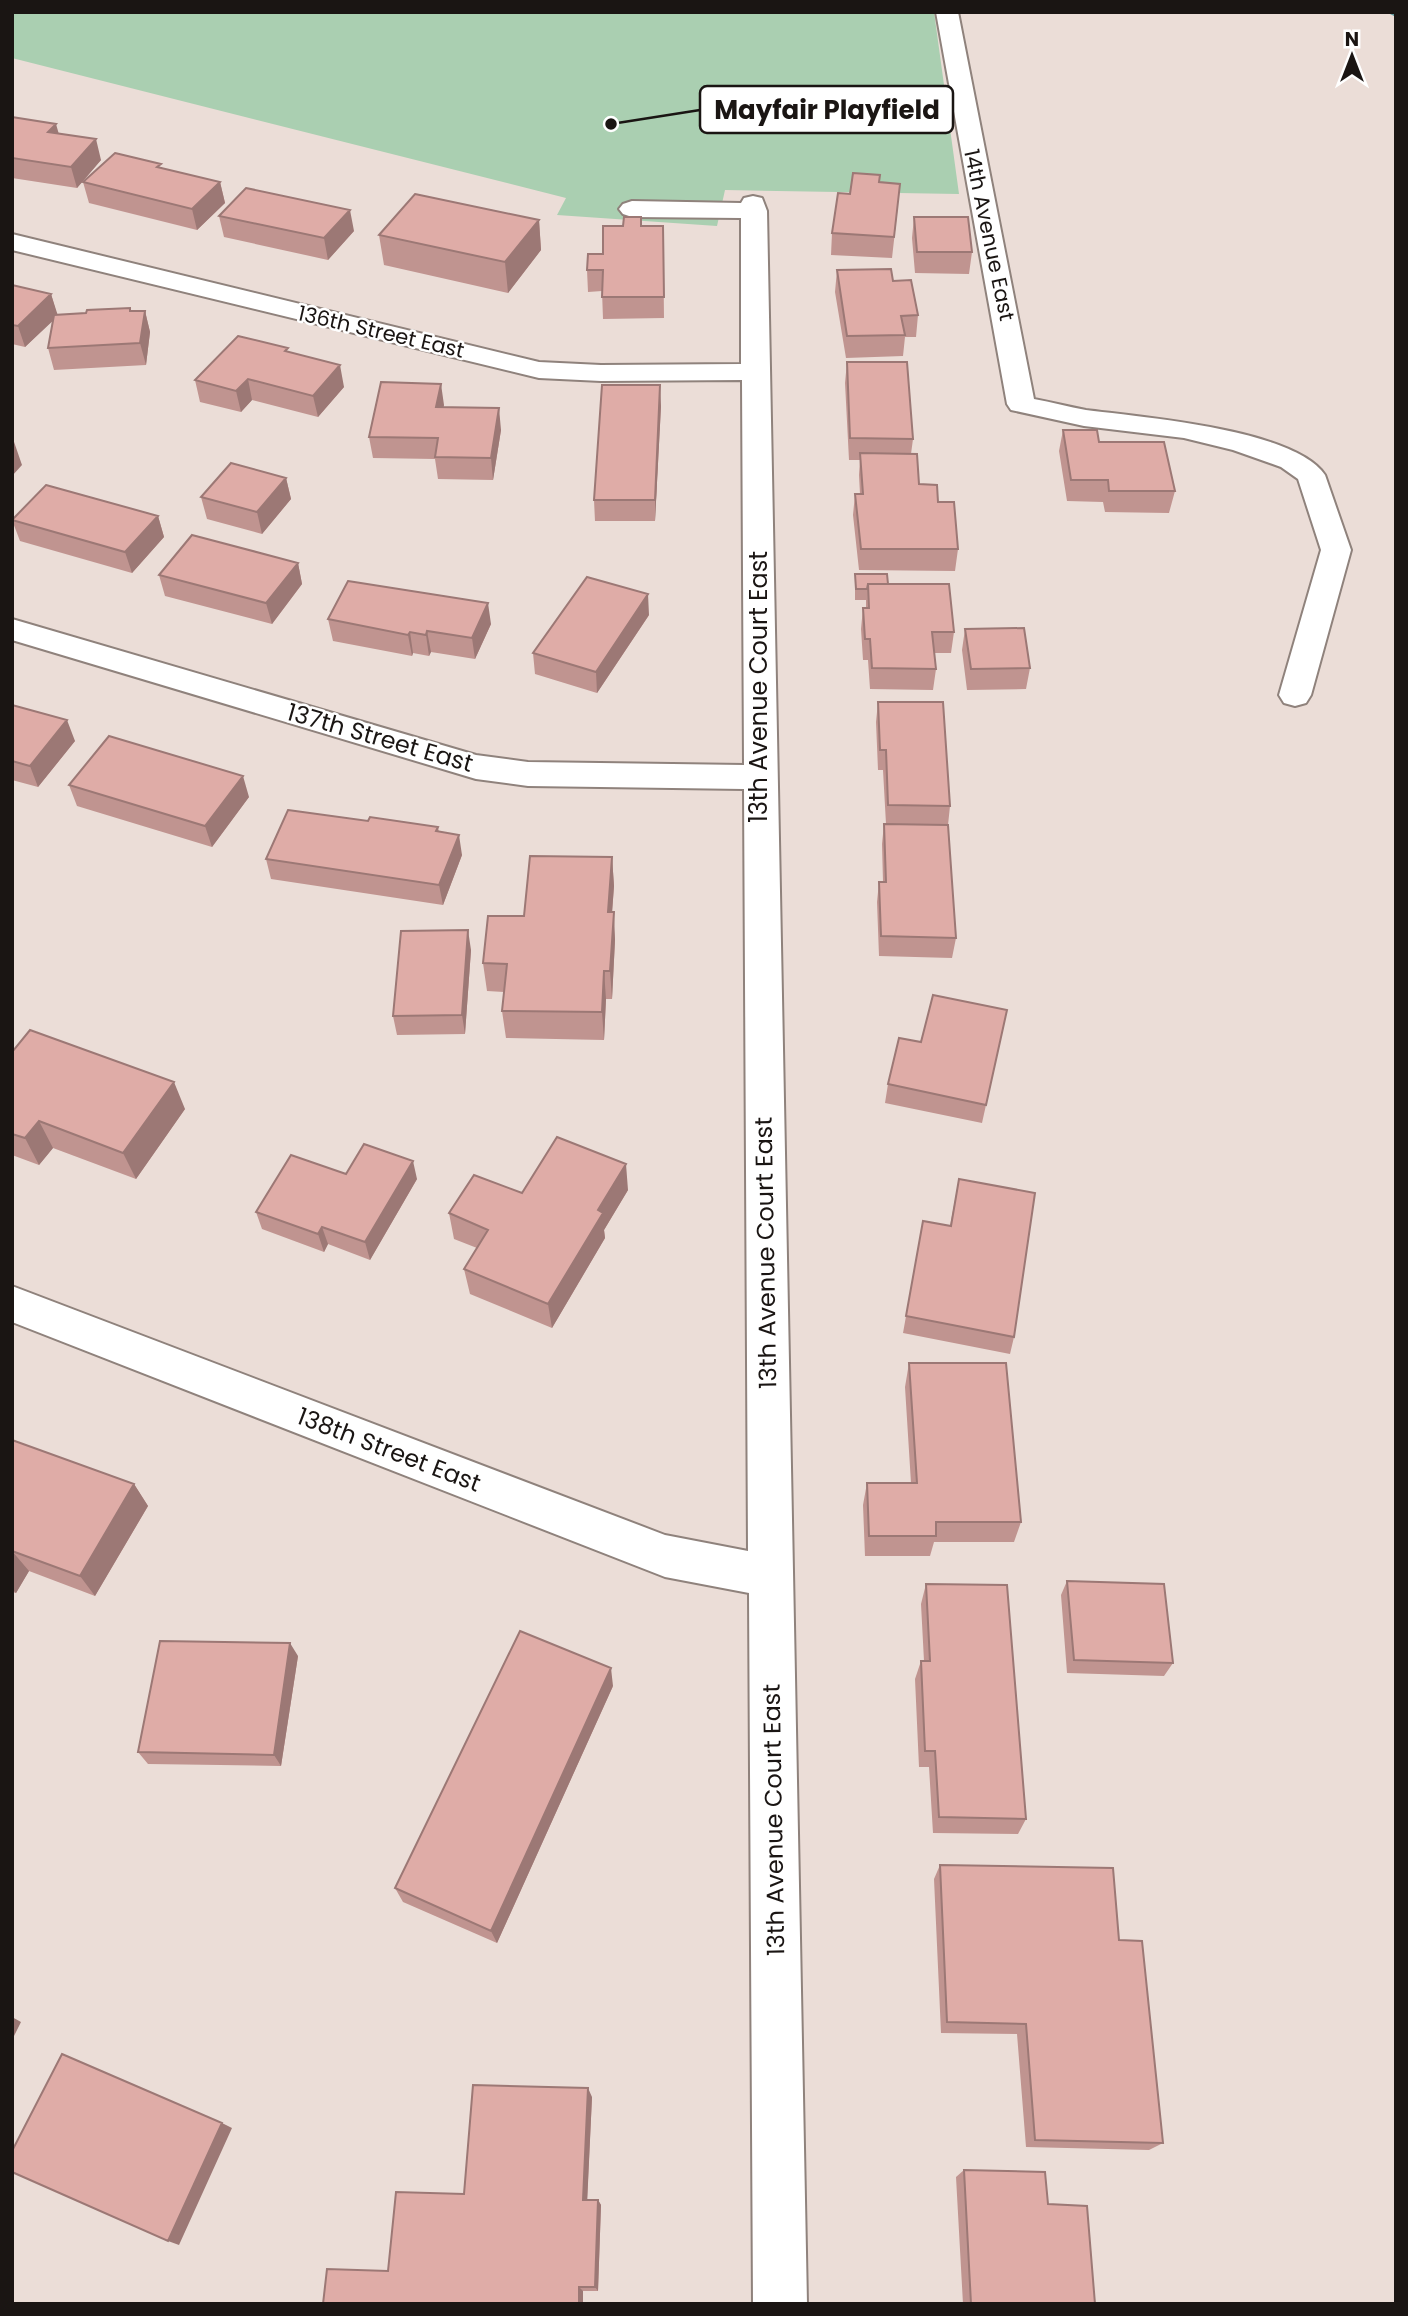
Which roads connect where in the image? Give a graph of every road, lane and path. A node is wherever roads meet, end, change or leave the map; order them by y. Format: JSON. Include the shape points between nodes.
{"nodes":[{"id":1,"x":947,"y":12,"type":"edge"},
{"id":2,"x":632,"y":209,"type":"dead end"},
{"id":3,"x":12,"y":242,"type":"edge"},
{"id":4,"x":757,"y":372,"type":"junction"},
{"id":5,"x":12,"y":629,"type":"edge"},
{"id":6,"x":1295,"y":695,"type":"dead end"},
{"id":7,"x":759,"y":777,"type":"junction"},
{"id":8,"x":12,"y":1304,"type":"edge"},
{"id":9,"x":771,"y":1575,"type":"junction"},
{"id":10,"x":780,"y":2304,"type":"edge"}],
"edges":[{"from":1,"to":6,"type":"street","name":"14th Avenue East","via":[[1021,404],[1084,418],[1184,429],[1291,461],[1311,475],[1336,550]]},
{"from":2,"to":4,"type":"street","name":"13th Avenue Court East","via":[[753,207]]},
{"from":3,"to":4,"type":"street","name":"136th Street East","via":[[539,370]]},
{"from":4,"to":7,"type":"street","name":"13th Avenue Court East"},
{"from":5,"to":7,"type":"street","name":"137th Street East","via":[[476,767],[528,774]]},
{"from":7,"to":9,"type":"street","name":"13th Avenue Court East"},
{"from":8,"to":9,"type":"street","name":"138th Street East","via":[[665,1556]]},
{"from":9,"to":10,"type":"street","name":"13th Avenue Court East"}]}
